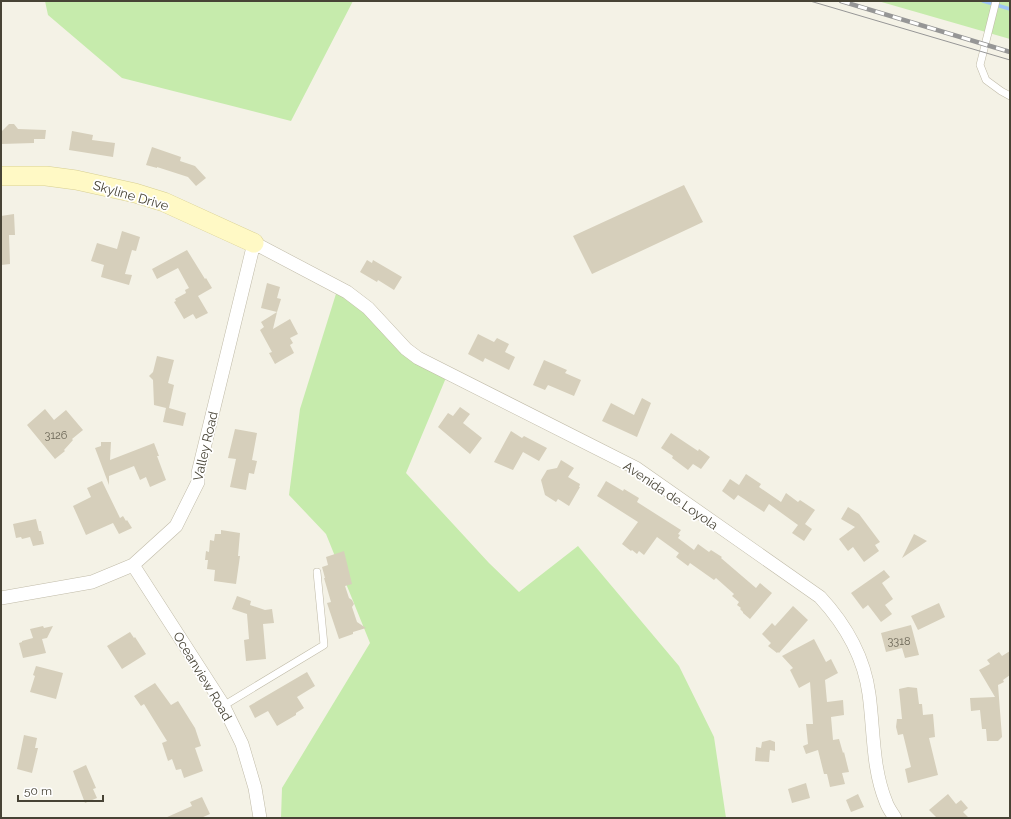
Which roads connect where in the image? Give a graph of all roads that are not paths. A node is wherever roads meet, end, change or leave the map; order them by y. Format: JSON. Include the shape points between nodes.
{"nodes":[{"id":1,"x":996,"y":1,"type":"edge"},
{"id":2,"x":1010,"y":96,"type":"edge"},
{"id":3,"x":1,"y":176,"type":"edge"},
{"id":4,"x":254,"y":243,"type":"junction"},
{"id":5,"x":133,"y":565,"type":"junction"},
{"id":6,"x":317,"y":572,"type":"dead end"},
{"id":7,"x":1,"y":598,"type":"edge"},
{"id":8,"x":223,"y":706,"type":"junction"},
{"id":9,"x":260,"y":818,"type":"edge"},
{"id":10,"x":895,"y":818,"type":"edge"}],
"edges":[{"from":1,"to":2,"type":"lane","via":[[980,65],[986,80]]},
{"from":3,"to":4,"type":"street","name":"Skyline Drive","via":[[46,176],[135,193],[164,202]]},
{"from":4,"to":5,"type":"street","name":"Valley Road","via":[[198,473],[198,482],[176,526]]},
{"from":4,"to":10,"type":"street","name":"Avenida de Loyola","via":[[347,292],[368,308],[406,349],[418,358],[636,468],[820,598],[852,640],[860,659],[869,692],[877,776],[886,804]]},
{"from":5,"to":7,"type":"street","name":"Valley Road","via":[[92,582]]},
{"from":5,"to":8,"type":"street","name":"Oceanview Road"},
{"from":6,"to":8,"type":"lane","via":[[324,645]]},
{"from":8,"to":9,"type":"street","name":"Oceanview Road","via":[[242,744],[256,788]]}]}
